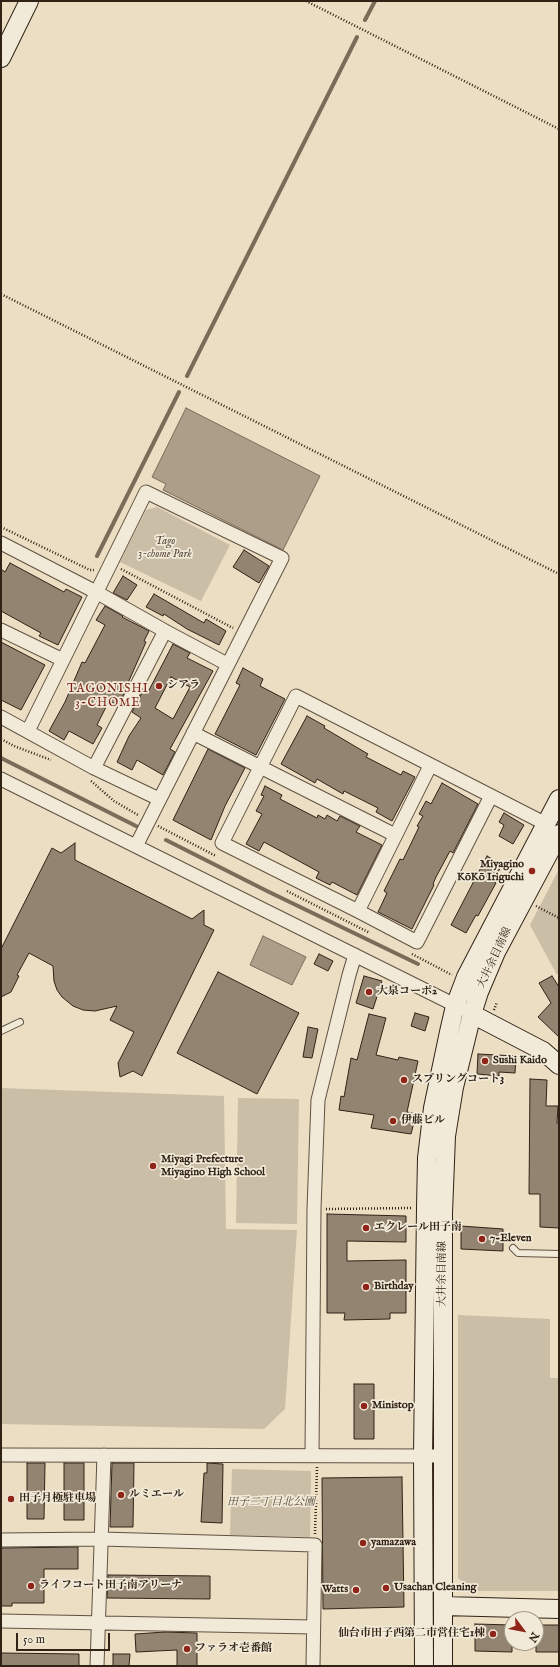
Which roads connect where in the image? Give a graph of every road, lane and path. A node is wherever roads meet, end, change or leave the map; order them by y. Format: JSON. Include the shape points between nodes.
{"nodes":[{"id":1,"x":29,"y":1,"type":"edge"},
{"id":2,"x":306,"y":1,"type":"edge"},
{"id":3,"x":1,"y":58,"type":"edge"},
{"id":4,"x":559,"y":129,"type":"edge"},
{"id":5,"x":1,"y":294,"type":"edge"},
{"id":6,"x":1,"y":526,"type":"edge"},
{"id":7,"x":1,"y":543,"type":"edge"},
{"id":8,"x":109,"y":567,"type":"junction"},
{"id":9,"x":559,"y":574,"type":"edge"},
{"id":10,"x":96,"y":592,"type":"junction"},
{"id":11,"x":1,"y":630,"type":"edge"},
{"id":12,"x":165,"y":631,"type":"junction"},
{"id":13,"x":244,"y":633,"type":"junction"},
{"id":14,"x":63,"y":660,"type":"junction"},
{"id":15,"x":227,"y":664,"type":"junction"},
{"id":16,"x":1,"y":717,"type":"edge"},
{"id":17,"x":28,"y":732,"type":"junction"},
{"id":18,"x":193,"y":733,"type":"junction"},
{"id":19,"x":1,"y":739,"type":"edge"},
{"id":20,"x":57,"y":762,"type":"dead end"},
{"id":21,"x":430,"y":766,"type":"junction"},
{"id":22,"x":261,"y":767,"type":"junction"},
{"id":23,"x":94,"y":768,"type":"junction"},
{"id":24,"x":1,"y":779,"type":"edge"},
{"id":25,"x":90,"y":781,"type":"dead end"},
{"id":26,"x":490,"y":796,"type":"junction"},
{"id":27,"x":159,"y":799,"type":"junction"},
{"id":28,"x":559,"y":799,"type":"edge"},
{"id":29,"x":148,"y":821,"type":"junction"},
{"id":30,"x":553,"y":829,"type":"edge"},
{"id":31,"x":395,"y":835,"type":"junction"},
{"id":32,"x":136,"y":846,"type":"junction"},
{"id":33,"x":219,"y":857,"type":"dead end"},
{"id":34,"x":283,"y":889,"type":"dead end"},
{"id":35,"x":534,"y":905,"type":"dead end"},
{"id":36,"x":358,"y":911,"type":"junction"},
{"id":37,"x":559,"y":918,"type":"edge"},
{"id":38,"x":376,"y":936,"type":"dead end"},
{"id":39,"x":412,"y":954,"type":"dead end"},
{"id":40,"x":355,"y":955,"type":"junction"},
{"id":41,"x":454,"y":976,"type":"dead end"},
{"id":42,"x":497,"y":1002,"type":"dead end"},
{"id":43,"x":455,"y":1006,"type":"junction"},
{"id":44,"x":493,"y":1012,"type":"dead end"},
{"id":45,"x":472,"y":1014,"type":"junction"},
{"id":46,"x":20,"y":1022,"type":"dead end"},
{"id":47,"x":1,"y":1032,"type":"edge"},
{"id":48,"x":559,"y":1065,"type":"edge"},
{"id":49,"x":426,"y":1208,"type":"junction"},
{"id":50,"x":314,"y":1209,"type":"junction"},
{"id":51,"x":513,"y":1248,"type":"dead end"},
{"id":52,"x":559,"y":1254,"type":"edge"},
{"id":53,"x":1,"y":1455,"type":"edge"},
{"id":54,"x":104,"y":1455,"type":"junction"},
{"id":55,"x":315,"y":1455,"type":"junction"},
{"id":56,"x":423,"y":1455,"type":"junction"},
{"id":57,"x":442,"y":1456,"type":"junction"},
{"id":58,"x":101,"y":1539,"type":"junction"},
{"id":59,"x":1,"y":1540,"type":"edge"},
{"id":60,"x":315,"y":1545,"type":"junction"},
{"id":61,"x":443,"y":1606,"type":"junction"},
{"id":62,"x":559,"y":1609,"type":"edge"},
{"id":63,"x":1,"y":1621,"type":"edge"},
{"id":64,"x":99,"y":1622,"type":"junction"},
{"id":65,"x":313,"y":1627,"type":"junction"},
{"id":66,"x":97,"y":1666,"type":"edge"},
{"id":67,"x":313,"y":1666,"type":"edge"},
{"id":68,"x":424,"y":1666,"type":"edge"},
{"id":69,"x":443,"y":1666,"type":"edge"}],
"edges":[{"from":1,"to":3,"type":"street"},
{"from":2,"to":4,"type":"path"},
{"from":5,"to":9,"type":"path"},
{"from":6,"to":8,"type":"path","via":[[90,570]]},
{"from":7,"to":10,"type":"street"},
{"from":8,"to":10,"type":"street"},
{"from":8,"to":13,"type":"path","via":[[117,567]]},
{"from":8,"to":13,"type":"street","via":[[146,492],[282,558]]},
{"from":10,"to":12,"type":"street"},
{"from":10,"to":14,"type":"street"},
{"from":11,"to":14,"type":"street"},
{"from":12,"to":15,"type":"street"},
{"from":12,"to":23,"type":"street"},
{"from":13,"to":15,"type":"street"},
{"from":14,"to":17,"type":"street"},
{"from":15,"to":18,"type":"street"},
{"from":16,"to":17,"type":"street"},
{"from":17,"to":23,"type":"street"},
{"from":18,"to":22,"type":"street"},
{"from":18,"to":27,"type":"street"},
{"from":19,"to":20,"type":"path"},
{"from":21,"to":22,"type":"street","via":[[296,696]]},
{"from":21,"to":26,"type":"street"},
{"from":21,"to":31,"type":"street"},
{"from":22,"to":31,"type":"street"},
{"from":22,"to":36,"type":"street","via":[[222,843]]},
{"from":23,"to":27,"type":"street"},
{"from":24,"to":32,"type":"street"},
{"from":25,"to":29,"type":"path","via":[[114,801]]},
{"from":26,"to":30,"type":"street"},
{"from":26,"to":36,"type":"street","via":[[417,942]]},
{"from":27,"to":29,"type":"street"},
{"from":28,"to":30,"type":"street"},
{"from":29,"to":32,"type":"street"},
{"from":29,"to":33,"type":"path"},
{"from":30,"to":43,"type":"street","via":[[466,977]]},
{"from":30,"to":45,"type":"street","name":"大井余目南線","via":[[496,952]]},
{"from":31,"to":36,"type":"street"},
{"from":32,"to":40,"type":"street"},
{"from":34,"to":38,"type":"path"},
{"from":35,"to":37,"type":"path"},
{"from":39,"to":41,"type":"path"},
{"from":40,"to":43,"type":"street"},
{"from":40,"to":50,"type":"street","via":[[318,1100]]},
{"from":42,"to":44,"type":"path"},
{"from":43,"to":45,"type":"street"},
{"from":43,"to":49,"type":"street","via":[[433,1108],[427,1158]]},
{"from":45,"to":48,"type":"street","via":[[544,1051]]},
{"from":45,"to":57,"type":"street","name":"大井余目南線","via":[[454,1087],[446,1136],[443,1213]]},
{"from":46,"to":47,"type":"lane"},
{"from":49,"to":50,"type":"path"},
{"from":49,"to":56,"type":"street"},
{"from":50,"to":55,"type":"street"},
{"from":51,"to":52,"type":"lane","via":[[518,1253]]},
{"from":53,"to":54,"type":"street"},
{"from":54,"to":55,"type":"street"},
{"from":54,"to":58,"type":"street"},
{"from":55,"to":56,"type":"street"},
{"from":55,"to":60,"type":"path"},
{"from":56,"to":57,"type":"street"},
{"from":56,"to":68,"type":"street"},
{"from":57,"to":61,"type":"street","name":"大井余目南線"},
{"from":58,"to":59,"type":"street"},
{"from":58,"to":60,"type":"street"},
{"from":58,"to":64,"type":"street"},
{"from":60,"to":65,"type":"street"},
{"from":61,"to":62,"type":"street"},
{"from":61,"to":69,"type":"street","name":"大井余目南線"},
{"from":63,"to":64,"type":"street"},
{"from":64,"to":65,"type":"street"},
{"from":64,"to":66,"type":"street"},
{"from":65,"to":67,"type":"street"}]}
